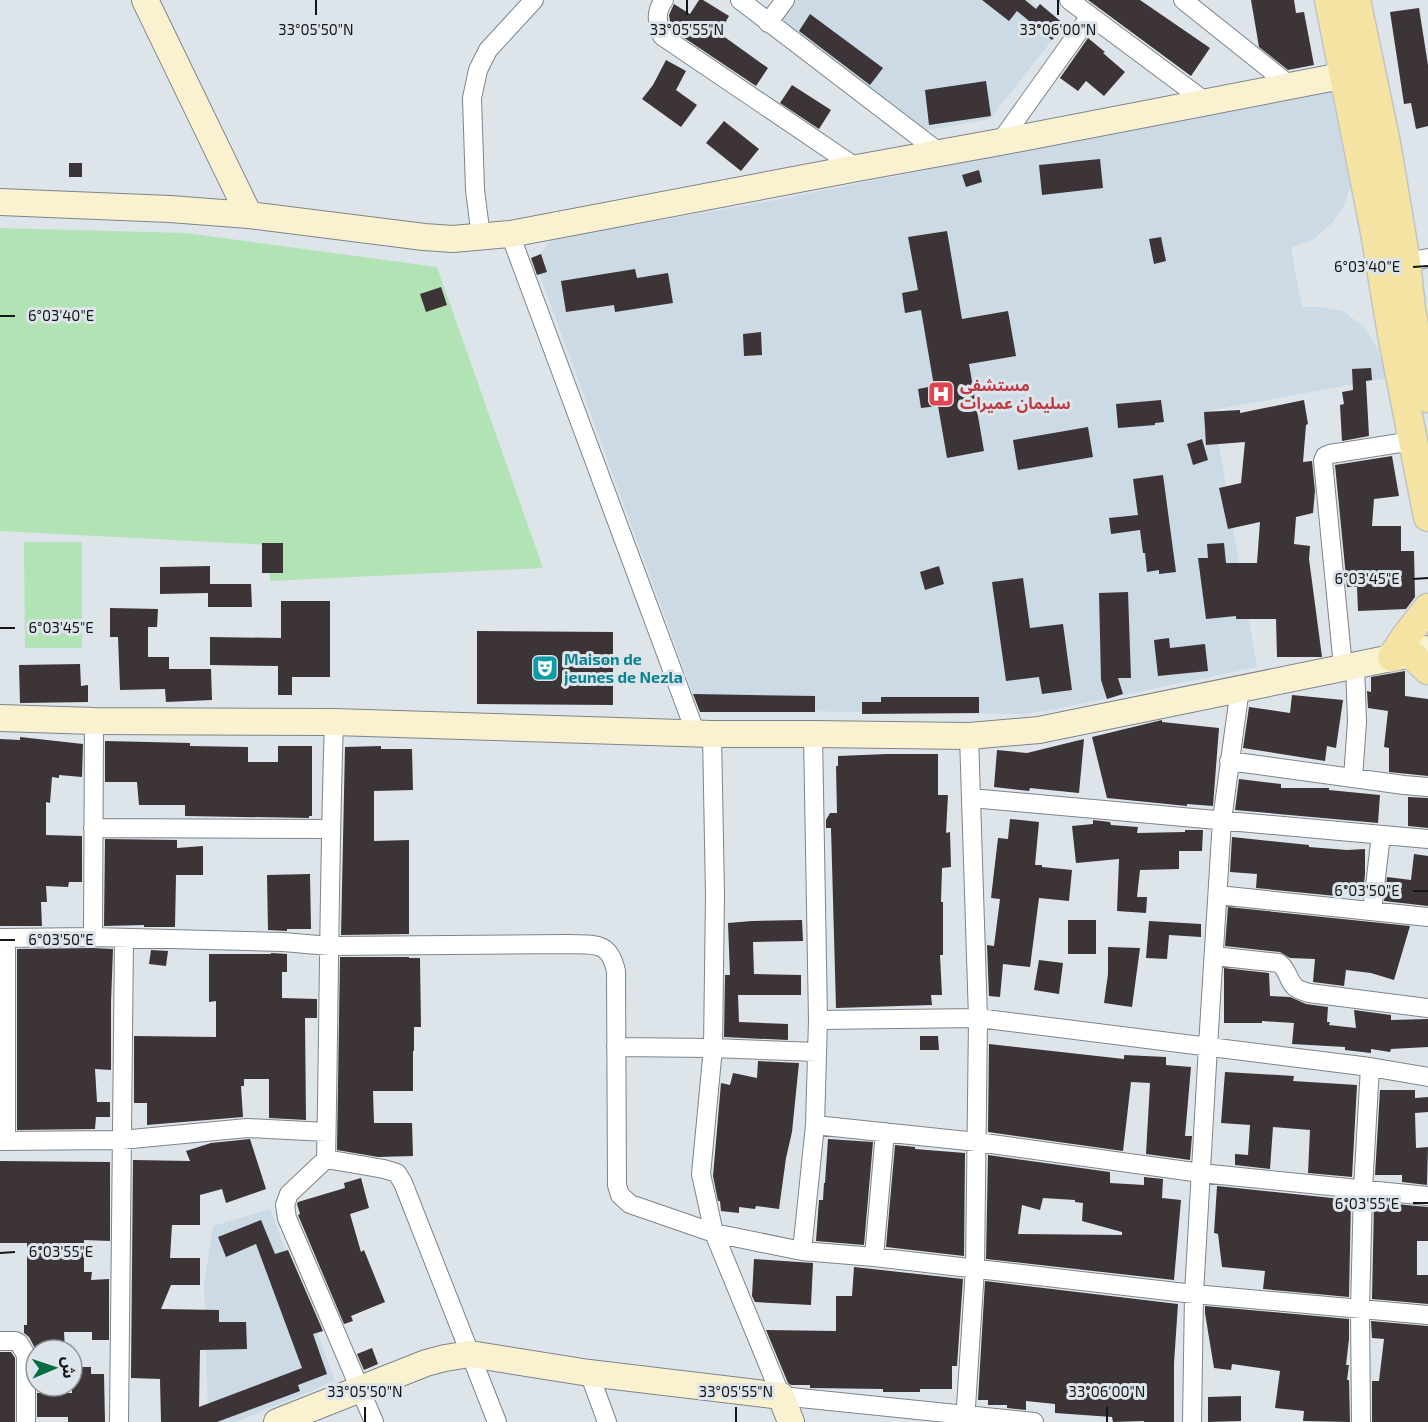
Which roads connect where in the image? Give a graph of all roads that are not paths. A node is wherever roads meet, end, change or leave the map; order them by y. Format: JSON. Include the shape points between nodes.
{"nodes":[{"id":1,"x":144,"y":0,"type":"edge"},
{"id":2,"x":534,"y":0,"type":"edge"},
{"id":3,"x":664,"y":0,"type":"edge"},
{"id":4,"x":740,"y":0,"type":"edge"},
{"id":5,"x":785,"y":0,"type":"edge"},
{"id":6,"x":1069,"y":0,"type":"edge"},
{"id":7,"x":1183,"y":0,"type":"edge"},
{"id":8,"x":1329,"y":0,"type":"edge"},
{"id":9,"x":1356,"y":0,"type":"edge"},
{"id":10,"x":1090,"y":16,"type":"junction"},
{"id":11,"x":768,"y":23,"type":"junction"},
{"id":12,"x":1371,"y":71,"type":"junction"},
{"id":13,"x":1343,"y":75,"type":"junction"},
{"id":14,"x":1292,"y":87,"type":"junction"},
{"id":15,"x":1206,"y":102,"type":"junction"},
{"id":16,"x":1000,"y":142,"type":"junction"},
{"id":17,"x":940,"y":153,"type":"junction"},
{"id":18,"x":857,"y":168,"type":"junction"},
{"id":19,"x":0,"y":202,"type":"edge"},
{"id":20,"x":249,"y":215,"type":"junction"},
{"id":21,"x":510,"y":234,"type":"junction"},
{"id":22,"x":480,"y":237,"type":"junction"},
{"id":23,"x":1417,"y":260,"type":"edge"},
{"id":24,"x":1428,"y":398,"type":"edge"},
{"id":25,"x":1413,"y":441,"type":"junction"},
{"id":26,"x":1428,"y":517,"type":"edge"},
{"id":27,"x":1428,"y":608,"type":"edge"},
{"id":28,"x":1415,"y":658,"type":"edge"},
{"id":29,"x":1349,"y":666,"type":"junction"},
{"id":30,"x":1240,"y":688,"type":"junction"},
{"id":31,"x":0,"y":718,"type":"edge"},
{"id":32,"x":94,"y":721,"type":"junction"},
{"id":33,"x":334,"y":723,"type":"junction"},
{"id":34,"x":704,"y":734,"type":"junction"},
{"id":35,"x":813,"y":734,"type":"junction"},
{"id":36,"x":969,"y":736,"type":"junction"},
{"id":37,"x":1229,"y":761,"type":"junction"},
{"id":38,"x":1353,"y":778,"type":"junction"},
{"id":39,"x":1428,"y":787,"type":"edge"},
{"id":40,"x":971,"y":798,"type":"junction"},
{"id":41,"x":1222,"y":820,"type":"junction"},
{"id":42,"x":93,"y":828,"type":"junction"},
{"id":43,"x":330,"y":829,"type":"junction"},
{"id":44,"x":1381,"y":835,"type":"junction"},
{"id":45,"x":1428,"y":839,"type":"edge"},
{"id":46,"x":1218,"y":895,"type":"junction"},
{"id":47,"x":1372,"y":911,"type":"junction"},
{"id":48,"x":1428,"y":917,"type":"edge"},
{"id":49,"x":93,"y":937,"type":"junction"},
{"id":50,"x":3,"y":938,"type":"edge"},
{"id":51,"x":124,"y":939,"type":"junction"},
{"id":52,"x":330,"y":946,"type":"junction"},
{"id":53,"x":1214,"y":956,"type":"junction"},
{"id":54,"x":1428,"y":1008,"type":"edge"},
{"id":55,"x":978,"y":1018,"type":"junction"},
{"id":56,"x":818,"y":1020,"type":"junction"},
{"id":57,"x":1208,"y":1046,"type":"junction"},
{"id":58,"x":616,"y":1047,"type":"junction"},
{"id":59,"x":713,"y":1048,"type":"junction"},
{"id":60,"x":817,"y":1052,"type":"junction"},
{"id":61,"x":1370,"y":1067,"type":"junction"},
{"id":62,"x":1428,"y":1077,"type":"edge"},
{"id":63,"x":815,"y":1125,"type":"junction"},
{"id":64,"x":326,"y":1132,"type":"junction"},
{"id":65,"x":885,"y":1132,"type":"junction"},
{"id":66,"x":121,"y":1140,"type":"junction"},
{"id":67,"x":3,"y":1141,"type":"edge"},
{"id":68,"x":977,"y":1142,"type":"junction"},
{"id":69,"x":326,"y":1159,"type":"junction"},
{"id":70,"x":1201,"y":1173,"type":"junction"},
{"id":71,"x":1363,"y":1189,"type":"junction"},
{"id":72,"x":1428,"y":1196,"type":"edge"},
{"id":73,"x":714,"y":1233,"type":"junction"},
{"id":74,"x":802,"y":1251,"type":"junction"},
{"id":75,"x":874,"y":1257,"type":"junction"},
{"id":76,"x":975,"y":1269,"type":"junction"},
{"id":77,"x":1194,"y":1294,"type":"junction"},
{"id":78,"x":1360,"y":1309,"type":"junction"},
{"id":79,"x":1428,"y":1315,"type":"edge"},
{"id":80,"x":0,"y":1341,"type":"edge"},
{"id":81,"x":470,"y":1354,"type":"junction"},
{"id":82,"x":589,"y":1373,"type":"junction"},
{"id":83,"x":360,"y":1389,"type":"junction"},
{"id":84,"x":781,"y":1396,"type":"junction"},
{"id":85,"x":931,"y":1412,"type":"junction"},
{"id":86,"x":966,"y":1418,"type":"edge"},
{"id":87,"x":26,"y":1422,"type":"edge"},
{"id":88,"x":119,"y":1422,"type":"edge"},
{"id":89,"x":277,"y":1422,"type":"edge"},
{"id":90,"x":374,"y":1422,"type":"edge"},
{"id":91,"x":497,"y":1422,"type":"edge"},
{"id":92,"x":607,"y":1422,"type":"edge"},
{"id":93,"x":791,"y":1422,"type":"edge"},
{"id":94,"x":914,"y":1422,"type":"edge"},
{"id":95,"x":1034,"y":1422,"type":"edge"},
{"id":96,"x":1192,"y":1422,"type":"edge"},
{"id":97,"x":1361,"y":1422,"type":"edge"}],
"edges":[{"from":1,"to":20,"type":"street"},
{"from":2,"to":22,"type":"street","via":[[488,50],[478,70],[472,98]]},
{"from":3,"to":18,"type":"street","via":[[657,16],[662,36]]},
{"from":4,"to":11,"type":"street"},
{"from":5,"to":11,"type":"street"},
{"from":6,"to":10,"type":"street"},
{"from":7,"to":14,"type":"street"},
{"from":8,"to":13,"type":"main road"},
{"from":9,"to":12,"type":"main road"},
{"from":10,"to":15,"type":"street"},
{"from":10,"to":16,"type":"street"},
{"from":11,"to":17,"type":"street"},
{"from":12,"to":13,"type":"street"},
{"from":12,"to":23,"type":"main road"},
{"from":13,"to":14,"type":"street"},
{"from":13,"to":25,"type":"main road"},
{"from":14,"to":15,"type":"street"},
{"from":15,"to":16,"type":"street"},
{"from":16,"to":17,"type":"street"},
{"from":17,"to":18,"type":"street"},
{"from":18,"to":21,"type":"street"},
{"from":19,"to":20,"type":"street"},
{"from":20,"to":22,"type":"street","via":[[424,237]]},
{"from":21,"to":22,"type":"street"},
{"from":21,"to":34,"type":"street"},
{"from":23,"to":24,"type":"main road","via":[[1411,309]]},
{"from":25,"to":26,"type":"main road"},
{"from":25,"to":29,"type":"street","via":[[1330,454],[1323,461]]},
{"from":27,"to":28,"type":"main road","via":[[1406,636]]},
{"from":28,"to":29,"type":"street"},
{"from":29,"to":30,"type":"street"},
{"from":29,"to":38,"type":"street","via":[[1356,722]]},
{"from":30,"to":36,"type":"street","via":[[1039,730]]},
{"from":30,"to":37,"type":"street"},
{"from":31,"to":32,"type":"street"},
{"from":32,"to":33,"type":"street"},
{"from":32,"to":42,"type":"street"},
{"from":33,"to":34,"type":"street"},
{"from":33,"to":43,"type":"street"},
{"from":34,"to":35,"type":"street"},
{"from":34,"to":59,"type":"street","via":[[715,895]]},
{"from":35,"to":36,"type":"street"},
{"from":35,"to":56,"type":"street"},
{"from":36,"to":40,"type":"street"},
{"from":37,"to":38,"type":"street"},
{"from":37,"to":41,"type":"street"},
{"from":38,"to":39,"type":"street"},
{"from":40,"to":41,"type":"street"},
{"from":40,"to":55,"type":"street"},
{"from":41,"to":44,"type":"street"},
{"from":41,"to":46,"type":"street"},
{"from":42,"to":43,"type":"street"},
{"from":42,"to":49,"type":"street"},
{"from":43,"to":52,"type":"street"},
{"from":44,"to":45,"type":"street"},
{"from":44,"to":47,"type":"street"},
{"from":46,"to":47,"type":"street"},
{"from":46,"to":53,"type":"street"},
{"from":47,"to":48,"type":"street"},
{"from":49,"to":50,"type":"street"},
{"from":49,"to":51,"type":"street"},
{"from":50,"to":67,"type":"street"},
{"from":51,"to":52,"type":"street"},
{"from":51,"to":66,"type":"street"},
{"from":52,"to":58,"type":"street","via":[[596,945],[606,949],[616,971]]},
{"from":52,"to":64,"type":"street"},
{"from":53,"to":54,"type":"street","via":[[1279,963],[1297,989],[1309,993]]},
{"from":53,"to":57,"type":"street"},
{"from":55,"to":56,"type":"street"},
{"from":55,"to":57,"type":"street"},
{"from":55,"to":68,"type":"street"},
{"from":56,"to":60,"type":"street"},
{"from":57,"to":61,"type":"street"},
{"from":57,"to":70,"type":"street"},
{"from":58,"to":59,"type":"street"},
{"from":58,"to":73,"type":"street","via":[[620,1195],[630,1204]]},
{"from":59,"to":60,"type":"street"},
{"from":59,"to":73,"type":"street","via":[[701,1174]]},
{"from":60,"to":63,"type":"street"},
{"from":61,"to":62,"type":"street"},
{"from":61,"to":71,"type":"street"},
{"from":63,"to":65,"type":"street"},
{"from":63,"to":74,"type":"street"},
{"from":64,"to":66,"type":"street","via":[[247,1128]]},
{"from":64,"to":69,"type":"street"},
{"from":65,"to":68,"type":"street"},
{"from":65,"to":75,"type":"street"},
{"from":66,"to":67,"type":"street"},
{"from":66,"to":88,"type":"street"},
{"from":68,"to":70,"type":"street"},
{"from":68,"to":76,"type":"street"},
{"from":69,"to":81,"type":"street","via":[[397,1173]]},
{"from":69,"to":83,"type":"street","via":[[289,1194],[285,1205],[287,1218]]},
{"from":70,"to":71,"type":"street"},
{"from":70,"to":77,"type":"street"},
{"from":71,"to":72,"type":"street"},
{"from":71,"to":78,"type":"street"},
{"from":73,"to":74,"type":"street"},
{"from":73,"to":84,"type":"street"},
{"from":74,"to":75,"type":"street"},
{"from":75,"to":76,"type":"street"},
{"from":76,"to":77,"type":"street"},
{"from":76,"to":86,"type":"street"},
{"from":77,"to":78,"type":"street"},
{"from":77,"to":96,"type":"street"},
{"from":78,"to":79,"type":"street"},
{"from":78,"to":97,"type":"street"},
{"from":80,"to":87,"type":"street","via":[[20,1343],[26,1354]]},
{"from":81,"to":82,"type":"street"},
{"from":81,"to":83,"type":"street","via":[[436,1360]]},
{"from":81,"to":91,"type":"street"},
{"from":82,"to":84,"type":"street"},
{"from":82,"to":92,"type":"street"},
{"from":83,"to":89,"type":"street"},
{"from":83,"to":90,"type":"street"},
{"from":84,"to":85,"type":"street"},
{"from":84,"to":93,"type":"street"},
{"from":85,"to":86,"type":"street"},
{"from":85,"to":94,"type":"street"},
{"from":86,"to":95,"type":"street"}]}
